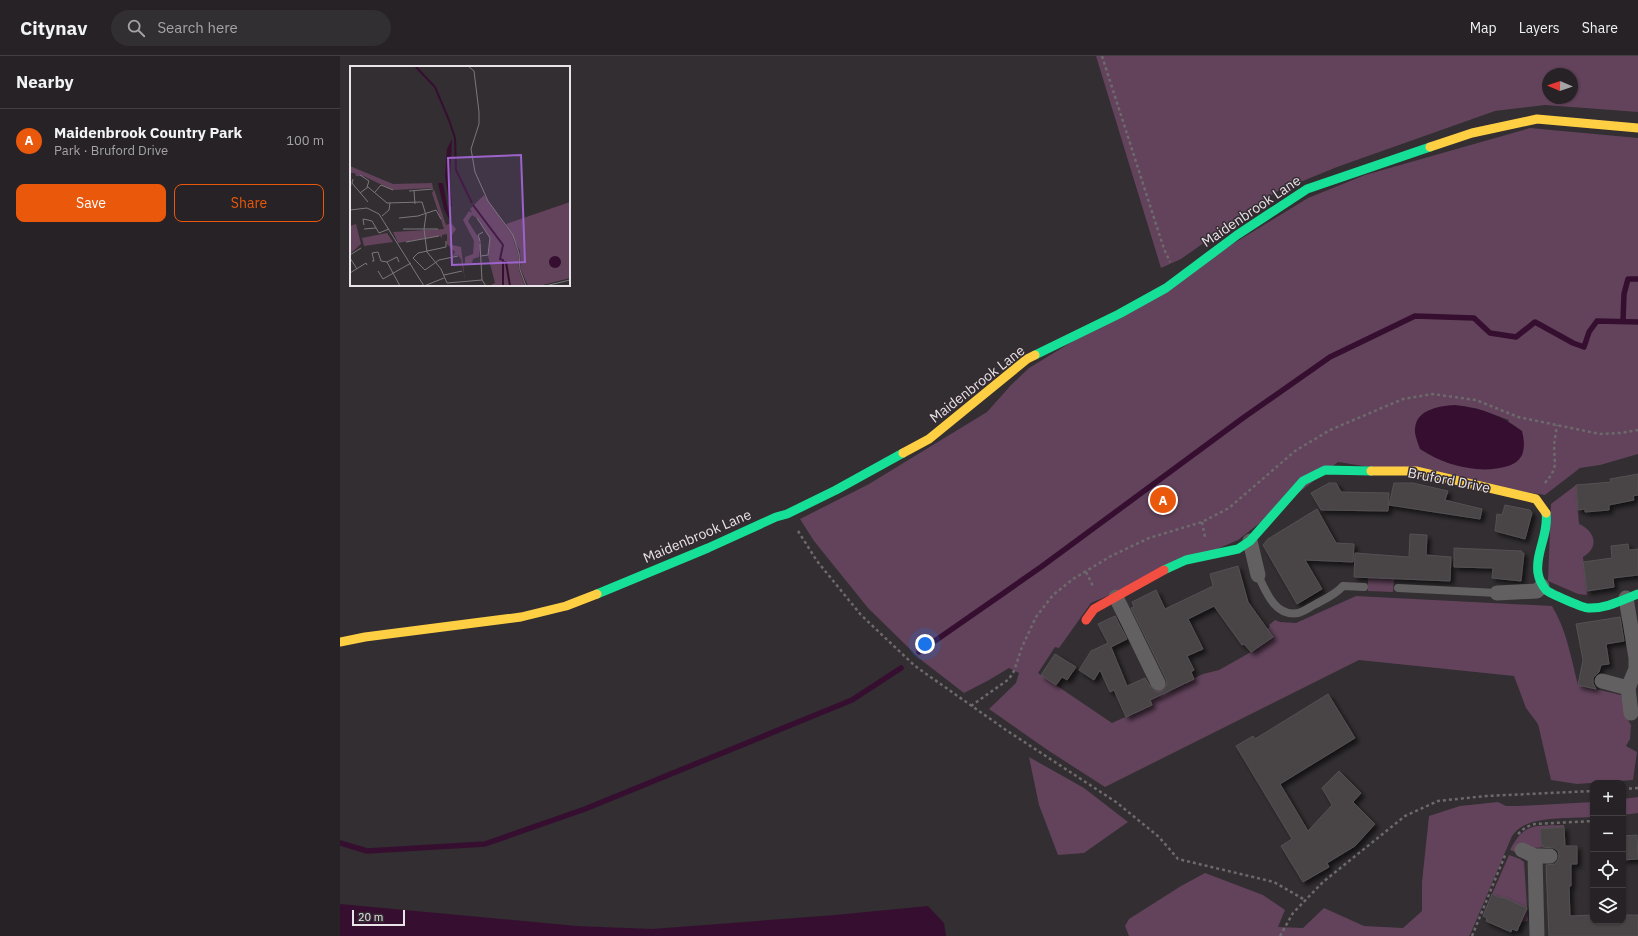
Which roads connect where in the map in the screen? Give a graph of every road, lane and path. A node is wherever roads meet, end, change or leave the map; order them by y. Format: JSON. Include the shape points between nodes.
{"nodes":[{"id":1,"x":1102,"y":56,"type":"edge"},
{"id":2,"x":1638,"y":128,"type":"edge"},
{"id":3,"x":1178,"y":278,"type":"junction"},
{"id":4,"x":1556,"y":425,"type":"dead end"},
{"id":5,"x":1536,"y":499,"type":"junction"},
{"id":6,"x":788,"y":514,"type":"junction"},
{"id":7,"x":1250,"y":541,"type":"junction"},
{"id":8,"x":1258,"y":575,"type":"joint"},
{"id":9,"x":1542,"y":586,"type":"junction"},
{"id":10,"x":1364,"y":587,"type":"dead end"},
{"id":11,"x":1398,"y":588,"type":"dead end"},
{"id":12,"x":1497,"y":593,"type":"joint"},
{"id":13,"x":1632,"y":596,"type":"edge"},
{"id":14,"x":1116,"y":597,"type":"junction"},
{"id":15,"x":1086,"y":620,"type":"dead end"},
{"id":16,"x":340,"y":642,"type":"edge"},
{"id":17,"x":1602,"y":681,"type":"dead end"},
{"id":18,"x":1158,"y":683,"type":"dead end"},
{"id":19,"x":1628,"y":688,"type":"junction"},
{"id":20,"x":1631,"y":714,"type":"dead end"},
{"id":21,"x":1638,"y":788,"type":"edge"},
{"id":22,"x":1626,"y":789,"type":"edge"},
{"id":23,"x":1590,"y":791,"type":"edge"},
{"id":24,"x":1522,"y":850,"type":"dead end"},
{"id":25,"x":1305,"y":900,"type":"junction"},
{"id":26,"x":1280,"y":936,"type":"edge"},
{"id":27,"x":1537,"y":936,"type":"edge"}],
"edges":[{"from":1,"to":3,"type":"path","via":[[1164,249]]},
{"from":2,"to":3,"type":"street","name":"Maidenbrook Lane","via":[[1537,119],[1472,134],[1306,189]]},
{"from":3,"to":6,"type":"street","name":"Maidenbrook Lane","via":[[1166,288],[1119,314],[1027,359],[929,439]]},
{"from":4,"to":5,"type":"path","via":[[1555,465]]},
{"from":5,"to":7,"type":"street","name":"Bruford Drive","via":[[1416,471],[1325,470],[1303,481]]},
{"from":5,"to":9,"type":"street","via":[[1546,511],[1547,520],[1539,557],[1538,577]]},
{"from":6,"to":16,"type":"street","name":"Maidenbrook Lane","via":[[566,606],[522,617]]},
{"from":6,"to":25,"type":"path","via":[[817,561],[861,615],[915,666],[1006,730],[1116,802],[1160,837],[1178,859],[1274,882]]},
{"from":7,"to":8,"type":"street"},
{"from":7,"to":14,"type":"street","name":"Bruford Drive","via":[[1238,549],[1175,564]]},
{"from":8,"to":10,"type":"lane","via":[[1267,593],[1284,612],[1298,613],[1337,593],[1343,586]]},
{"from":9,"to":12,"type":"street","via":[[1536,591]]},
{"from":9,"to":13,"type":"street","via":[[1547,591],[1587,608],[1608,606]]},
{"from":11,"to":12,"type":"lane"},
{"from":13,"to":19,"type":"street","via":[[1636,669]]},
{"from":14,"to":15,"type":"street","name":"Bruford Drive","via":[[1094,609]]},
{"from":14,"to":18,"type":"street"},
{"from":17,"to":19,"type":"street"},
{"from":19,"to":20,"type":"street"},
{"from":21,"to":22,"type":"path"},
{"from":23,"to":25,"type":"path","via":[[1438,801],[1405,816],[1323,882]]},
{"from":24,"to":27,"type":"street","via":[[1543,856]]},
{"from":25,"to":26,"type":"path","via":[[1293,913]]}]}
